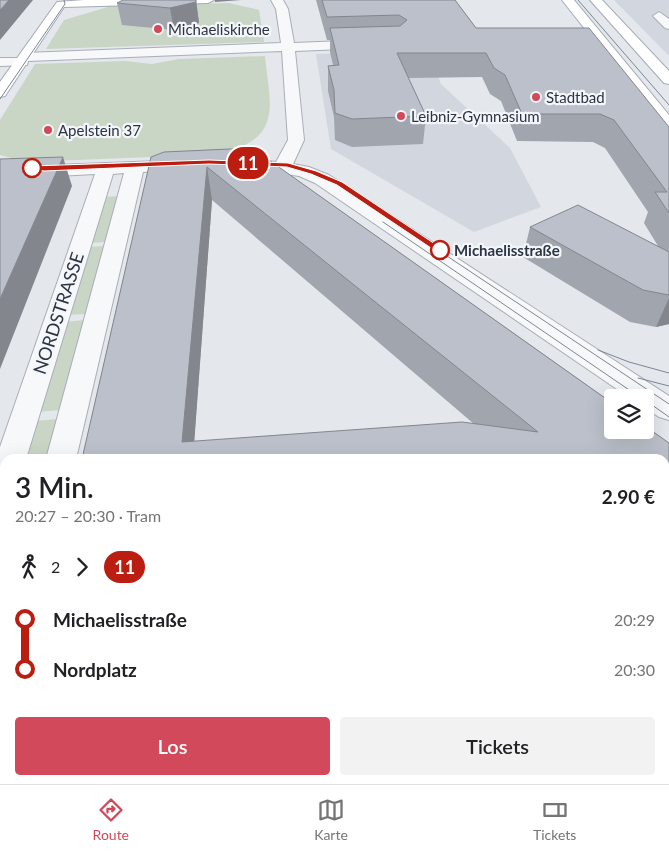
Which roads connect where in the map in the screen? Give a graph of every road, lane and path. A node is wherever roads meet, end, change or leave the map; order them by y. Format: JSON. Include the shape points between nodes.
{"nodes":[{"id":1,"x":208,"y":0,"type":"edge"},
{"id":2,"x":568,"y":0,"type":"edge"},
{"id":3,"x":596,"y":0,"type":"edge"},
{"id":4,"x":61,"y":2,"type":"edge"},
{"id":5,"x":280,"y":5,"type":"edge"},
{"id":6,"x":659,"y":16,"type":"dead end"},
{"id":7,"x":669,"y":24,"type":"edge"},
{"id":8,"x":379,"y":43,"type":"edge"},
{"id":9,"x":288,"y":48,"type":"junction"},
{"id":10,"x":24,"y":59,"type":"junction"},
{"id":11,"x":0,"y":62,"type":"edge"},
{"id":12,"x":669,"y":80,"type":"edge"},
{"id":13,"x":0,"y":93,"type":"edge"},
{"id":14,"x":669,"y":124,"type":"edge"},
{"id":15,"x":221,"y":164,"type":"edge"},
{"id":16,"x":202,"y":165,"type":"edge"},
{"id":17,"x":136,"y":167,"type":"junction"},
{"id":18,"x":283,"y":167,"type":"junction"},
{"id":19,"x":106,"y":168,"type":"junction"},
{"id":20,"x":0,"y":173,"type":"edge"},
{"id":21,"x":669,"y":410,"type":"edge"},
{"id":22,"x":13,"y":454,"type":"edge"},
{"id":23,"x":61,"y":454,"type":"edge"}],
"edges":[{"from":1,"to":4,"type":"main road"},
{"from":2,"to":14,"type":"main road"},
{"from":3,"to":12,"type":"main road"},
{"from":4,"to":10,"type":"main road"},
{"from":5,"to":9,"type":"street"},
{"from":6,"to":7,"type":"street"},
{"from":8,"to":9,"type":"street"},
{"from":9,"to":10,"type":"street"},
{"from":9,"to":18,"type":"street","via":[[296,140]]},
{"from":10,"to":11,"type":"street"},
{"from":10,"to":13,"type":"main road"},
{"from":15,"to":18,"type":"street"},
{"from":16,"to":17,"type":"street"},
{"from":17,"to":19,"type":"street"},
{"from":17,"to":23,"type":"street","name":"NORDSTRASSE"},
{"from":18,"to":21,"type":"street","via":[[314,175],[335,187]]},
{"from":19,"to":20,"type":"street"},
{"from":19,"to":22,"type":"street","name":"NORDSTRASSE"}]}
